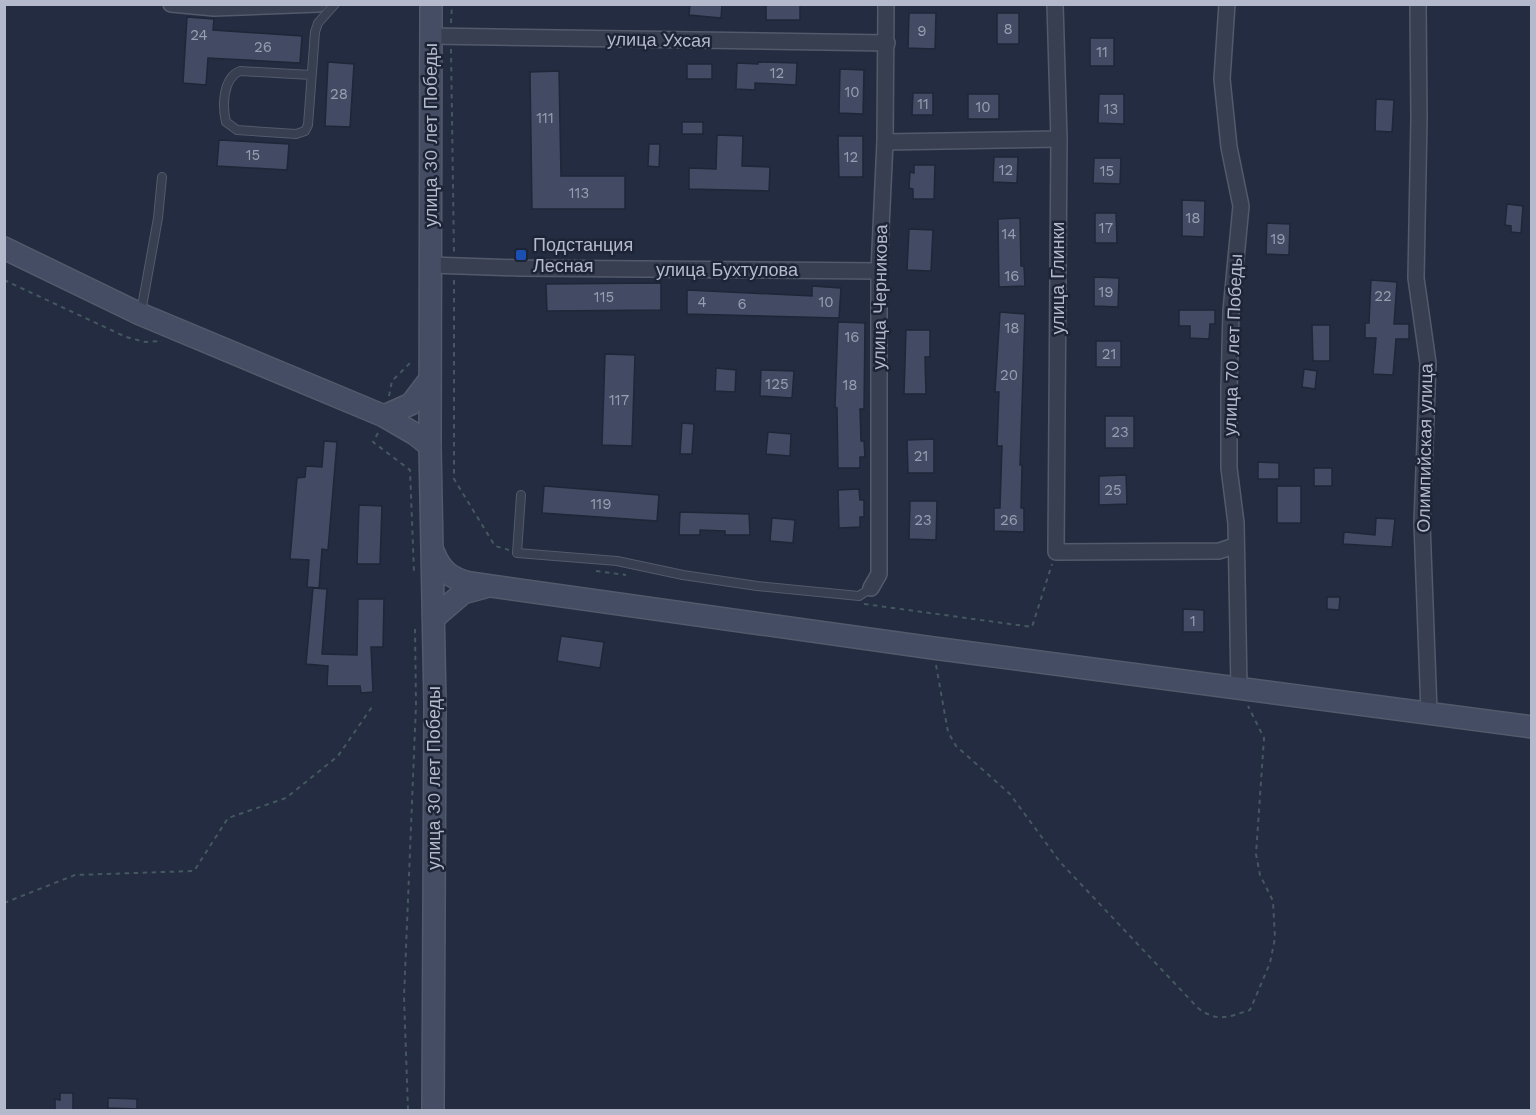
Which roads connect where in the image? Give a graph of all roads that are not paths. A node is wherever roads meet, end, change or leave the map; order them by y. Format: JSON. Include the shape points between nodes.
{"nodes":[{"id":1,"x":171,"y":4,"type":"edge"},
{"id":2,"x":320,"y":4,"type":"edge"},
{"id":3,"x":336,"y":4,"type":"edge"},
{"id":4,"x":431,"y":4,"type":"edge"},
{"id":5,"x":886,"y":4,"type":"edge"},
{"id":6,"x":1055,"y":4,"type":"edge"},
{"id":7,"x":1227,"y":4,"type":"edge"},
{"id":8,"x":1418,"y":4,"type":"edge"},
{"id":9,"x":441,"y":37,"type":"junction"},
{"id":10,"x":887,"y":43,"type":"junction"},
{"id":11,"x":311,"y":75,"type":"junction"},
{"id":12,"x":1059,"y":140,"type":"junction"},
{"id":13,"x":885,"y":142,"type":"junction"},
{"id":14,"x":162,"y":177,"type":"dead end"},
{"id":15,"x":4,"y":248,"type":"edge"},
{"id":16,"x":431,"y":265,"type":"junction"},
{"id":17,"x":879,"y":272,"type":"junction"},
{"id":18,"x":140,"y":314,"type":"junction"},
{"id":19,"x":430,"y":379,"type":"junction"},
{"id":20,"x":384,"y":416,"type":"junction"},
{"id":21,"x":430,"y":446,"type":"junction"},
{"id":22,"x":521,"y":495,"type":"dead end"},
{"id":23,"x":1234,"y":546,"type":"junction"},
{"id":24,"x":434,"y":553,"type":"junction"},
{"id":25,"x":489,"y":586,"type":"junction"},
{"id":26,"x":871,"y":588,"type":"joint"},
{"id":27,"x":425,"y":622,"type":"junction"},
{"id":28,"x":1239,"y":687,"type":"junction"},
{"id":29,"x":1429,"y":712,"type":"junction"},
{"id":30,"x":1532,"y":727,"type":"edge"},
{"id":31,"x":433,"y":1110,"type":"edge"}],
"edges":[{"from":1,"to":2,"type":"street","via":[[214,8]]},
{"from":3,"to":11,"type":"lane","via":[[318,23]]},
{"from":4,"to":9,"type":"main road","name":"улица 30 лет Победы"},
{"from":5,"to":10,"type":"street","name":"улица Черникова"},
{"from":6,"to":12,"type":"street","name":"улица Глинки"},
{"from":7,"to":23,"type":"street","name":"улица 70 лет Победы","via":[[1222,79],[1228,147],[1241,206],[1231,311],[1229,387]]},
{"from":8,"to":29,"type":"street","name":"Олимпийская улица","via":[[1416,278],[1428,363],[1422,523]]},
{"from":9,"to":10,"type":"street","name":"улица Ухсая"},
{"from":9,"to":16,"type":"main road","name":"улица 30 лет Победы"},
{"from":10,"to":13,"type":"street","name":"улица Черникова"},
{"from":11,"to":11,"type":"lane","via":[[240,70],[234,73],[226,88],[226,122],[237,130],[302,133],[308,125]]},
{"from":12,"to":13,"type":"street"},
{"from":12,"to":23,"type":"street","name":"улица Глинки","via":[[1056,552],[1219,551]]},
{"from":13,"to":17,"type":"street","name":"улица Черникова"},
{"from":14,"to":18,"type":"lane","via":[[159,218]]},
{"from":15,"to":18,"type":"main road"},
{"from":16,"to":17,"type":"street","name":"улица Бухтулова"},
{"from":16,"to":19,"type":"main road","name":"улица 30 лет Победы"},
{"from":17,"to":26,"type":"street","name":"улица Черникова","via":[[879,574]]},
{"from":18,"to":20,"type":"main road"},
{"from":19,"to":20,"type":"main road","via":[[411,404]]},
{"from":19,"to":21,"type":"main road","name":"улица 30 лет Победы"},
{"from":20,"to":21,"type":"main road"},
{"from":21,"to":24,"type":"main road","name":"улица 30 лет Победы"},
{"from":22,"to":26,"type":"lane","via":[[517,553],[617,561],[758,586],[859,596]]},
{"from":23,"to":28,"type":"street","name":"улица 70 лет Победы"},
{"from":24,"to":25,"type":"main road","via":[[456,580]]},
{"from":24,"to":27,"type":"main road","name":"улица 30 лет Победы"},
{"from":25,"to":27,"type":"main road","via":[[463,593]]},
{"from":25,"to":28,"type":"main road"},
{"from":27,"to":31,"type":"main road","name":"улица 30 лет Победы"},
{"from":28,"to":29,"type":"main road"},
{"from":29,"to":30,"type":"main road"}]}
